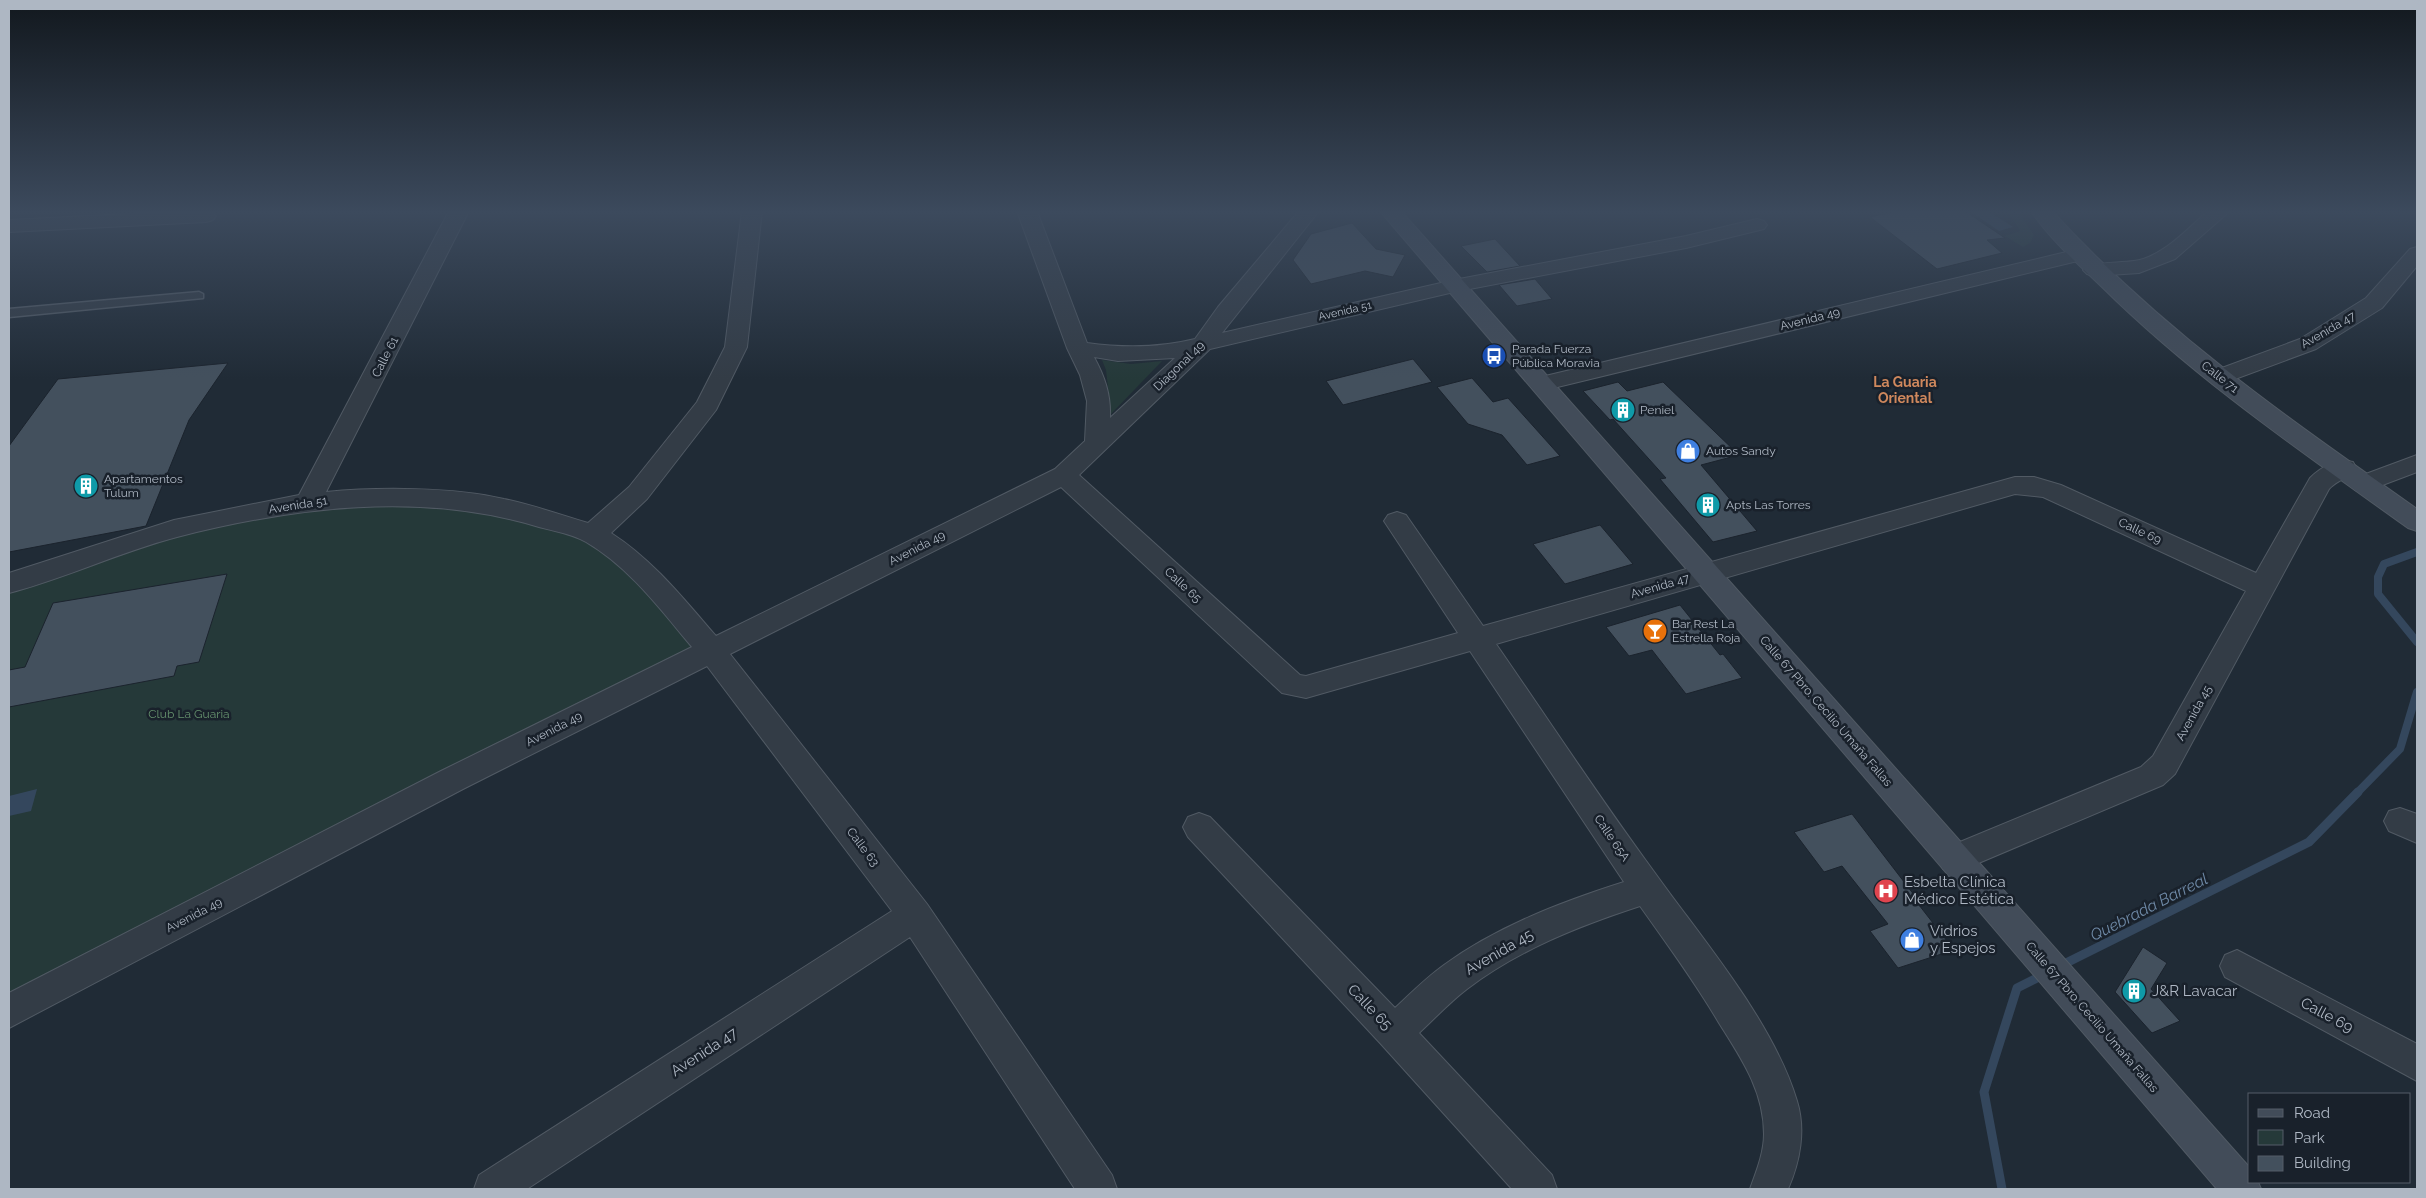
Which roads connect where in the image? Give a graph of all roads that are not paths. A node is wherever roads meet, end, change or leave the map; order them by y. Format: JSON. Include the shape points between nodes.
{"nodes":[{"id":1,"x":430,"y":267,"type":"edge"},
{"id":2,"x":747,"y":267,"type":"edge"},
{"id":3,"x":1048,"y":267,"type":"edge"},
{"id":4,"x":1263,"y":267,"type":"edge"},
{"id":5,"x":1438,"y":267,"type":"edge"},
{"id":6,"x":1555,"y":267,"type":"edge"},
{"id":7,"x":2064,"y":267,"type":"edge"},
{"id":8,"x":2091,"y":267,"type":"edge"},
{"id":9,"x":2405,"y":267,"type":"edge"},
{"id":10,"x":1454,"y":286,"type":"junction"},
{"id":11,"x":199,"y":296,"type":"dead end"},
{"id":12,"x":9,"y":313,"type":"edge"},
{"id":13,"x":1203,"y":344,"type":"junction"},
{"id":14,"x":1078,"y":348,"type":"junction"},
{"id":15,"x":2220,"y":377,"type":"junction"},
{"id":16,"x":1541,"y":384,"type":"junction"},
{"id":17,"x":1097,"y":445,"type":"junction"},
{"id":18,"x":2417,"y":463,"type":"edge"},
{"id":19,"x":1064,"y":475,"type":"junction"},
{"id":20,"x":2354,"y":476,"type":"junction"},
{"id":21,"x":2015,"y":485,"type":"joint"},
{"id":22,"x":308,"y":502,"type":"junction"},
{"id":23,"x":1397,"y":521,"type":"dead end"},
{"id":24,"x":2417,"y":522,"type":"edge"},
{"id":25,"x":593,"y":534,"type":"junction"},
{"id":26,"x":1706,"y":573,"type":"junction"},
{"id":27,"x":9,"y":583,"type":"edge"},
{"id":28,"x":2263,"y":587,"type":"junction"},
{"id":29,"x":1476,"y":639,"type":"junction"},
{"id":30,"x":712,"y":651,"type":"junction"},
{"id":31,"x":1306,"y":687,"type":"joint"},
{"id":32,"x":1199,"y":827,"type":"dead end"},
{"id":33,"x":1955,"y":859,"type":"junction"},
{"id":34,"x":1647,"y":889,"type":"junction"},
{"id":35,"x":915,"y":916,"type":"junction"},
{"id":36,"x":2237,"y":966,"type":"dead end"},
{"id":37,"x":9,"y":1011,"type":"edge"},
{"id":38,"x":1394,"y":1032,"type":"junction"},
{"id":39,"x":2417,"y":1063,"type":"edge"},
{"id":40,"x":1773,"y":1180,"type":"edge"},
{"id":41,"x":493,"y":1189,"type":"edge"},
{"id":42,"x":1098,"y":1189,"type":"edge"},
{"id":43,"x":1538,"y":1189,"type":"edge"},
{"id":44,"x":2242,"y":1189,"type":"edge"}],
"edges":[{"from":1,"to":22,"type":"street","name":"Calle 61"},
{"from":2,"to":25,"type":"street","via":[[736,347],[708,405],[638,493]]},
{"from":3,"to":14,"type":"street"},
{"from":4,"to":13,"type":"street","name":"Diagonal 49"},
{"from":5,"to":10,"type":"main road","name":"Calle 67 Pbro. Cecilio Umaña Fallas"},
{"from":6,"to":10,"type":"street","name":"Avenida 51"},
{"from":7,"to":16,"type":"street","name":"Avenida 49"},
{"from":8,"to":15,"type":"main road","name":"Calle 71","via":[[2161,330]]},
{"from":9,"to":15,"type":"street","name":"Avenida 47","via":[[2374,303],[2308,344]]},
{"from":10,"to":13,"type":"street","name":"Avenida 51"},
{"from":10,"to":16,"type":"main road","name":"Calle 67 Pbro. Cecilio Umaña Fallas"},
{"from":11,"to":12,"type":"lane"},
{"from":13,"to":14,"type":"street","name":"Avenida 51","via":[[1147,354],[1118,354]]},
{"from":13,"to":17,"type":"street","name":"Diagonal 49"},
{"from":14,"to":17,"type":"street","via":[[1092,375],[1098,396]]},
{"from":15,"to":20,"type":"main road","name":"Calle 71"},
{"from":16,"to":26,"type":"main road","name":"Calle 67 Pbro. Cecilio Umaña Fallas"},
{"from":17,"to":19,"type":"street","name":"Avenida 49"},
{"from":18,"to":20,"type":"street","name":"Avenida 45"},
{"from":19,"to":30,"type":"street","name":"Avenida 49"},
{"from":19,"to":31,"type":"street","name":"Calle 65","via":[[1292,685]]},
{"from":20,"to":24,"type":"main road","name":"Calle 71"},
{"from":20,"to":28,"type":"street","name":"Avenida 45","via":[[2326,477],[2319,484]]},
{"from":21,"to":26,"type":"street","name":"Avenida 47"},
{"from":21,"to":28,"type":"street","name":"Calle 69","via":[[2052,491]]},
{"from":22,"to":25,"type":"street","name":"Avenida 51","via":[[402,497],[448,500],[503,507]]},
{"from":22,"to":27,"type":"street","name":"Avenida 51","via":[[174,529]]},
{"from":23,"to":29,"type":"street","name":"Calle 65A"},
{"from":25,"to":30,"type":"street","name":"Calle 63","via":[[622,552],[650,578]]},
{"from":26,"to":29,"type":"street","name":"Avenida 47"},
{"from":26,"to":33,"type":"main road","name":"Calle 67 Pbro. Cecilio Umaña Fallas"},
{"from":28,"to":33,"type":"street","name":"Avenida 45","via":[[2172,754],[2152,776]]},
{"from":29,"to":31,"type":"street","name":"Avenida 47"},
{"from":29,"to":34,"type":"street","name":"Calle 65A"},
{"from":30,"to":35,"type":"street","name":"Calle 63"},
{"from":30,"to":37,"type":"street","name":"Avenida 49","via":[[452,780]]},
{"from":32,"to":38,"type":"street","name":"Calle 65"},
{"from":33,"to":44,"type":"main road","name":"Calle 67 Pbro. Cecilio Umaña Fallas"},
{"from":34,"to":38,"type":"street","name":"Avenida 45","via":[[1587,907],[1511,941],[1456,977]]},
{"from":34,"to":40,"type":"street","name":"Calle 65A","via":[[1708,973],[1764,1062],[1779,1102],[1783,1135]]},
{"from":35,"to":41,"type":"street","name":"Avenida 47"},
{"from":35,"to":42,"type":"street","name":"Calle 63"},
{"from":36,"to":39,"type":"street","name":"Calle 69"},
{"from":38,"to":43,"type":"street","name":"Calle 65"}]}
